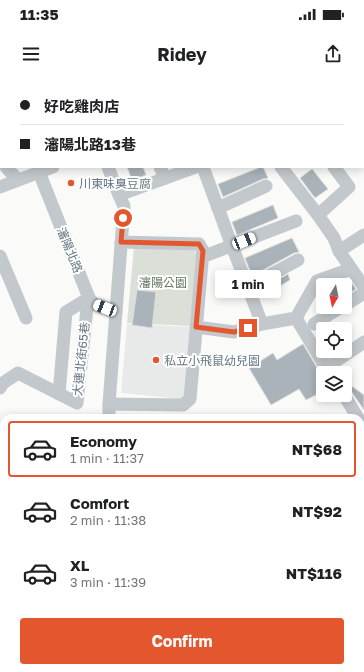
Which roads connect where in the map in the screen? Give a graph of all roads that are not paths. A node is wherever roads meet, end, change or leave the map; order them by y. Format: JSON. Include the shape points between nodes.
{"nodes":[{"id":1,"x":7,"y":168,"type":"edge"},
{"id":2,"x":50,"y":168,"type":"edge"},
{"id":3,"x":108,"y":168,"type":"edge"},
{"id":4,"x":190,"y":168,"type":"edge"},
{"id":5,"x":203,"y":168,"type":"edge"},
{"id":6,"x":282,"y":168,"type":"edge"},
{"id":7,"x":39,"y":172,"type":"junction"},
{"id":8,"x":163,"y":173,"type":"edge"},
{"id":9,"x":341,"y":173,"type":"edge"},
{"id":10,"x":18,"y":180,"type":"junction"},
{"id":11,"x":266,"y":186,"type":"dead end"},
{"id":12,"x":0,"y":187,"type":"edge"},
{"id":13,"x":119,"y":195,"type":"junction"},
{"id":14,"x":218,"y":208,"type":"junction"},
{"id":15,"x":318,"y":215,"type":"junction"},
{"id":16,"x":296,"y":221,"type":"dead end"},
{"id":17,"x":364,"y":235,"type":"edge"},
{"id":18,"x":121,"y":242,"type":"junction"},
{"id":19,"x":232,"y":246,"type":"junction"},
{"id":20,"x":339,"y":251,"type":"junction"},
{"id":21,"x":0,"y":256,"type":"edge"},
{"id":22,"x":202,"y":257,"type":"junction"},
{"id":23,"x":298,"y":260,"type":"dead end"},
{"id":24,"x":351,"y":269,"type":"junction"},
{"id":25,"x":364,"y":286,"type":"edge"},
{"id":26,"x":248,"y":287,"type":"junction"},
{"id":27,"x":364,"y":293,"type":"edge"},
{"id":28,"x":88,"y":298,"type":"junction"},
{"id":29,"x":352,"y":301,"type":"edge"},
{"id":30,"x":116,"y":312,"type":"junction"},
{"id":31,"x":330,"y":314,"type":"edge"},
{"id":32,"x":26,"y":318,"type":"dead end"},
{"id":33,"x":296,"y":318,"type":"junction"},
{"id":34,"x":262,"y":324,"type":"junction"},
{"id":35,"x":314,"y":324,"type":"dead end"},
{"id":36,"x":196,"y":327,"type":"junction"},
{"id":37,"x":364,"y":342,"type":"edge"},
{"id":38,"x":326,"y":366,"type":"edge"},
{"id":39,"x":333,"y":366,"type":"edge"},
{"id":40,"x":0,"y":388,"type":"edge"},
{"id":41,"x":59,"y":394,"type":"junction"},
{"id":42,"x":348,"y":402,"type":"edge"},
{"id":43,"x":109,"y":404,"type":"junction"},
{"id":44,"x":108,"y":414,"type":"edge"},
{"id":45,"x":356,"y":414,"type":"edge"}],
"edges":[{"from":1,"to":10,"type":"street"},
{"from":2,"to":7,"type":"street"},
{"from":3,"to":13,"type":"street"},
{"from":4,"to":8,"type":"street"},
{"from":5,"to":14,"type":"street"},
{"from":6,"to":15,"type":"street"},
{"from":7,"to":10,"type":"street"},
{"from":7,"to":28,"type":"street","name":"瀋陽北路"},
{"from":8,"to":13,"type":"street"},
{"from":9,"to":15,"type":"street","via":[[349,187]]},
{"from":10,"to":12,"type":"street"},
{"from":11,"to":14,"type":"street"},
{"from":13,"to":18,"type":"street","via":[[124,206]]},
{"from":14,"to":19,"type":"street"},
{"from":15,"to":20,"type":"street","via":[[334,238]]},
{"from":16,"to":19,"type":"street"},
{"from":17,"to":20,"type":"street"},
{"from":18,"to":22,"type":"street","via":[[199,244],[203,251]]},
{"from":18,"to":30,"type":"street"},
{"from":19,"to":22,"type":"street"},
{"from":19,"to":26,"type":"street"},
{"from":20,"to":24,"type":"street"},
{"from":21,"to":32,"type":"street"},
{"from":22,"to":36,"type":"street"},
{"from":23,"to":26,"type":"street"},
{"from":24,"to":25,"type":"street"},
{"from":24,"to":33,"type":"street","via":[[317,281]]},
{"from":26,"to":34,"type":"street"},
{"from":27,"to":29,"type":"street"},
{"from":28,"to":30,"type":"street","via":[[94,304]]},
{"from":28,"to":41,"type":"street","via":[[66,312]]},
{"from":28,"to":41,"type":"street","name":"大連北街65巷","via":[[77,402]]},
{"from":30,"to":43,"type":"street"},
{"from":31,"to":35,"type":"street"},
{"from":33,"to":34,"type":"street"},
{"from":33,"to":38,"type":"street"},
{"from":34,"to":36,"type":"street","via":[[234,332]]},
{"from":36,"to":43,"type":"street","via":[[190,399],[183,405]]},
{"from":37,"to":39,"type":"street"},
{"from":40,"to":41,"type":"street","name":"大連北街65巷","via":[[3,383],[18,374]]},
{"from":42,"to":45,"type":"street"},
{"from":43,"to":44,"type":"street"}]}
